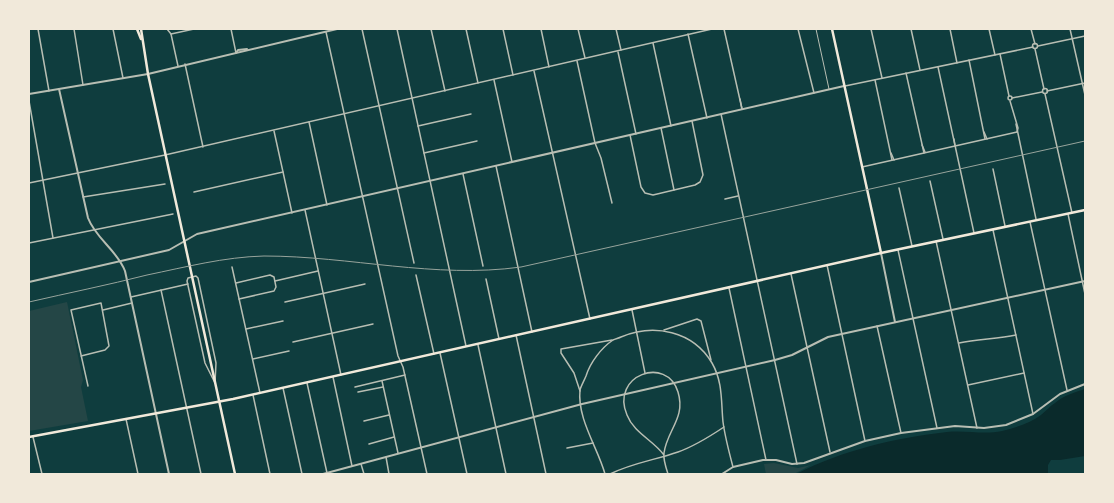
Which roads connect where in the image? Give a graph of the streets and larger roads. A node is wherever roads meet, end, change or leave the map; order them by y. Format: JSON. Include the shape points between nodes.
{"nodes":[{"id":1,"x":38,"y":29,"type":"edge"},
{"id":2,"x":74,"y":29,"type":"edge"},
{"id":3,"x":112,"y":29,"type":"edge"},
{"id":4,"x":137,"y":29,"type":"edge"},
{"id":5,"x":141,"y":29,"type":"edge"},
{"id":6,"x":167,"y":29,"type":"edge"},
{"id":7,"x":194,"y":29,"type":"edge"},
{"id":8,"x":231,"y":29,"type":"edge"},
{"id":9,"x":337,"y":29,"type":"edge"},
{"id":10,"x":362,"y":29,"type":"edge"},
{"id":11,"x":396,"y":29,"type":"edge"},
{"id":12,"x":431,"y":29,"type":"edge"},
{"id":13,"x":466,"y":29,"type":"edge"},
{"id":14,"x":503,"y":29,"type":"edge"},
{"id":15,"x":541,"y":29,"type":"edge"},
{"id":16,"x":578,"y":29,"type":"edge"},
{"id":17,"x":616,"y":29,"type":"edge"},
{"id":18,"x":712,"y":29,"type":"edge"},
{"id":19,"x":724,"y":29,"type":"edge"},
{"id":20,"x":798,"y":29,"type":"edge"},
{"id":21,"x":832,"y":29,"type":"edge"},
{"id":22,"x":871,"y":29,"type":"edge"},
{"id":23,"x":910,"y":29,"type":"edge"},
{"id":24,"x":950,"y":29,"type":"edge"},
{"id":25,"x":989,"y":29,"type":"edge"},
{"id":26,"x":1031,"y":29,"type":"edge"},
{"id":27,"x":1070,"y":29,"type":"edge"},
{"id":28,"x":326,"y":32,"type":"junction"},
{"id":29,"x":171,"y":34,"type":"junction"},
{"id":30,"x":688,"y":34,"type":"junction"},
{"id":31,"x":1085,"y":36,"type":"edge"},
{"id":32,"x":1072,"y":39,"type":"junction"},
{"id":33,"x":142,"y":41,"type":"junction"},
{"id":34,"x":653,"y":43,"type":"junction"},
{"id":35,"x":1034,"y":44,"type":"junction"},
{"id":36,"x":1038,"y":46,"type":"junction"},
{"id":37,"x":1033,"y":47,"type":"junction"},
{"id":38,"x":1036,"y":49,"type":"junction"},
{"id":39,"x":621,"y":50,"type":"junction"},
{"id":40,"x":618,"y":51,"type":"junction"},
{"id":41,"x":236,"y":53,"type":"junction"},
{"id":42,"x":1000,"y":54,"type":"junction"},
{"id":43,"x":994,"y":55,"type":"junction"},
{"id":44,"x":585,"y":58,"type":"junction"},
{"id":45,"x":577,"y":60,"type":"junction"},
{"id":46,"x":969,"y":60,"type":"junction"},
{"id":47,"x":957,"y":63,"type":"junction"},
{"id":48,"x":185,"y":64,"type":"junction"},
{"id":49,"x":178,"y":66,"type":"junction"},
{"id":50,"x":549,"y":67,"type":"junction"},
{"id":51,"x":938,"y":67,"type":"junction"},
{"id":52,"x":533,"y":70,"type":"junction"},
{"id":53,"x":920,"y":70,"type":"junction"},
{"id":54,"x":906,"y":73,"type":"junction"},
{"id":55,"x":148,"y":74,"type":"junction"},
{"id":56,"x":513,"y":75,"type":"junction"},
{"id":57,"x":123,"y":78,"type":"junction"},
{"id":58,"x":882,"y":78,"type":"junction"},
{"id":59,"x":494,"y":79,"type":"junction"},
{"id":60,"x":875,"y":80,"type":"junction"},
{"id":61,"x":478,"y":83,"type":"junction"},
{"id":62,"x":1084,"y":83,"type":"edge"},
{"id":63,"x":83,"y":85,"type":"junction"},
{"id":64,"x":844,"y":86,"type":"junction"},
{"id":65,"x":59,"y":89,"type":"junction"},
{"id":66,"x":1044,"y":89,"type":"junction"},
{"id":67,"x":49,"y":91,"type":"junction"},
{"id":68,"x":445,"y":91,"type":"junction"},
{"id":69,"x":1047,"y":91,"type":"junction"},
{"id":70,"x":1042,"y":92,"type":"junction"},
{"id":71,"x":814,"y":93,"type":"junction"},
{"id":72,"x":29,"y":94,"type":"edge"},
{"id":73,"x":1045,"y":94,"type":"junction"},
{"id":74,"x":1085,"y":95,"type":"edge"},
{"id":75,"x":1009,"y":96,"type":"junction"},
{"id":76,"x":412,"y":98,"type":"junction"},
{"id":77,"x":1012,"y":98,"type":"junction"},
{"id":78,"x":29,"y":101,"type":"edge"},
{"id":79,"x":1010,"y":101,"type":"junction"},
{"id":80,"x":379,"y":106,"type":"junction"},
{"id":81,"x":742,"y":110,"type":"junction"},
{"id":82,"x":345,"y":114,"type":"junction"},
{"id":83,"x":471,"y":114,"type":"dead end"},
{"id":84,"x":721,"y":114,"type":"junction"},
{"id":85,"x":706,"y":118,"type":"junction"},
{"id":86,"x":692,"y":121,"type":"junction"},
{"id":87,"x":309,"y":122,"type":"junction"},
{"id":88,"x":418,"y":126,"type":"junction"},
{"id":89,"x":671,"y":126,"type":"junction"},
{"id":90,"x":661,"y":128,"type":"junction"},
{"id":91,"x":273,"y":130,"type":"junction"},
{"id":92,"x":1017,"y":132,"type":"junction"},
{"id":93,"x":636,"y":134,"type":"junction"},
{"id":94,"x":630,"y":135,"type":"junction"},
{"id":95,"x":986,"y":139,"type":"junction"},
{"id":96,"x":477,"y":141,"type":"dead end"},
{"id":97,"x":595,"y":143,"type":"junction"},
{"id":98,"x":955,"y":146,"type":"junction"},
{"id":99,"x":203,"y":147,"type":"junction"},
{"id":100,"x":424,"y":153,"type":"junction"},
{"id":101,"x":552,"y":153,"type":"junction"},
{"id":102,"x":924,"y":153,"type":"junction"},
{"id":103,"x":165,"y":155,"type":"junction"},
{"id":104,"x":893,"y":160,"type":"junction"},
{"id":105,"x":512,"y":162,"type":"junction"},
{"id":106,"x":496,"y":166,"type":"junction"},
{"id":107,"x":862,"y":167,"type":"junction"},
{"id":108,"x":993,"y":169,"type":"dead end"},
{"id":109,"x":283,"y":172,"type":"junction"},
{"id":110,"x":78,"y":174,"type":"junction"},
{"id":111,"x":463,"y":174,"type":"junction"},
{"id":112,"x":43,"y":180,"type":"junction"},
{"id":113,"x":430,"y":181,"type":"junction"},
{"id":114,"x":930,"y":181,"type":"dead end"},
{"id":115,"x":29,"y":183,"type":"edge"},
{"id":116,"x":165,"y":184,"type":"dead end"},
{"id":117,"x":899,"y":188,"type":"dead end"},
{"id":118,"x":397,"y":189,"type":"junction"},
{"id":119,"x":674,"y":190,"type":"junction"},
{"id":120,"x":194,"y":192,"type":"dead end"},
{"id":121,"x":363,"y":196,"type":"junction"},
{"id":122,"x":738,"y":196,"type":"junction"},
{"id":123,"x":83,"y":197,"type":"junction"},
{"id":124,"x":726,"y":199,"type":"dead end"},
{"id":125,"x":612,"y":203,"type":"dead end"},
{"id":126,"x":328,"y":205,"type":"junction"},
{"id":127,"x":305,"y":210,"type":"junction"},
{"id":128,"x":1085,"y":210,"type":"edge"},
{"id":129,"x":292,"y":213,"type":"junction"},
{"id":130,"x":1072,"y":213,"type":"junction"},
{"id":131,"x":173,"y":214,"type":"dead end"},
{"id":132,"x":1068,"y":214,"type":"junction"},
{"id":133,"x":1036,"y":220,"type":"junction"},
{"id":134,"x":1030,"y":221,"type":"junction"},
{"id":135,"x":1005,"y":226,"type":"junction"},
{"id":136,"x":993,"y":229,"type":"junction"},
{"id":137,"x":93,"y":230,"type":"junction"},
{"id":138,"x":974,"y":233,"type":"junction"},
{"id":139,"x":53,"y":238,"type":"junction"},
{"id":140,"x":943,"y":239,"type":"junction"},
{"id":141,"x":936,"y":241,"type":"junction"},
{"id":142,"x":29,"y":242,"type":"edge"},
{"id":143,"x":912,"y":246,"type":"junction"},
{"id":144,"x":898,"y":249,"type":"junction"},
{"id":145,"x":880,"y":253,"type":"junction"},
{"id":146,"x":120,"y":261,"type":"junction"},
{"id":147,"x":414,"y":263,"type":"dead end"},
{"id":148,"x":826,"y":265,"type":"junction"},
{"id":149,"x":483,"y":266,"type":"dead end"},
{"id":150,"x":232,"y":267,"type":"dead end"},
{"id":151,"x":319,"y":271,"type":"junction"},
{"id":152,"x":791,"y":273,"type":"junction"},
{"id":153,"x":416,"y":275,"type":"dead end"},
{"id":154,"x":486,"y":278,"type":"dead end"},
{"id":155,"x":275,"y":281,"type":"junction"},
{"id":156,"x":757,"y":281,"type":"junction"},
{"id":157,"x":1084,"y":281,"type":"edge"},
{"id":158,"x":29,"y":282,"type":"edge"},
{"id":159,"x":236,"y":283,"type":"junction"},
{"id":160,"x":188,"y":284,"type":"junction"},
{"id":161,"x":365,"y":284,"type":"dead end"},
{"id":162,"x":729,"y":287,"type":"junction"},
{"id":163,"x":161,"y":290,"type":"junction"},
{"id":164,"x":1045,"y":290,"type":"junction"},
{"id":165,"x":324,"y":293,"type":"junction"},
{"id":166,"x":1085,"y":294,"type":"edge"},
{"id":167,"x":130,"y":297,"type":"junction"},
{"id":168,"x":1008,"y":298,"type":"junction"},
{"id":169,"x":240,"y":299,"type":"junction"},
{"id":170,"x":285,"y":302,"type":"dead end"},
{"id":171,"x":132,"y":303,"type":"junction"},
{"id":172,"x":632,"y":309,"type":"junction"},
{"id":173,"x":102,"y":310,"type":"junction"},
{"id":174,"x":951,"y":310,"type":"junction"},
{"id":175,"x":913,"y":318,"type":"junction"},
{"id":176,"x":590,"y":319,"type":"junction"},
{"id":177,"x":283,"y":321,"type":"dead end"},
{"id":178,"x":895,"y":322,"type":"junction"},
{"id":179,"x":374,"y":324,"type":"dead end"},
{"id":180,"x":877,"y":326,"type":"junction"},
{"id":181,"x":246,"y":329,"type":"junction"},
{"id":182,"x":664,"y":330,"type":"junction"},
{"id":183,"x":532,"y":332,"type":"junction"},
{"id":184,"x":636,"y":332,"type":"junction"},
{"id":185,"x":842,"y":333,"type":"junction"},
{"id":186,"x":332,"y":334,"type":"junction"},
{"id":187,"x":516,"y":335,"type":"junction"},
{"id":188,"x":1016,"y":335,"type":"junction"},
{"id":189,"x":499,"y":339,"type":"junction"},
{"id":190,"x":612,"y":340,"type":"junction"},
{"id":191,"x":293,"y":342,"type":"dead end"},
{"id":192,"x":958,"y":343,"type":"junction"},
{"id":193,"x":478,"y":344,"type":"junction"},
{"id":194,"x":466,"y":346,"type":"junction"},
{"id":195,"x":807,"y":346,"type":"junction"},
{"id":196,"x":289,"y":350,"type":"dead end"},
{"id":197,"x":440,"y":352,"type":"junction"},
{"id":198,"x":434,"y":354,"type":"junction"},
{"id":199,"x":81,"y":356,"type":"junction"},
{"id":200,"x":253,"y":359,"type":"junction"},
{"id":201,"x":775,"y":360,"type":"junction"},
{"id":202,"x":400,"y":361,"type":"junction"},
{"id":203,"x":711,"y":362,"type":"junction"},
{"id":204,"x":746,"y":367,"type":"junction"},
{"id":205,"x":645,"y":373,"type":"junction"},
{"id":206,"x":1024,"y":373,"type":"junction"},
{"id":207,"x":716,"y":374,"type":"junction"},
{"id":208,"x":341,"y":375,"type":"junction"},
{"id":209,"x":405,"y":375,"type":"junction"},
{"id":210,"x":332,"y":377,"type":"junction"},
{"id":211,"x":382,"y":381,"type":"junction"},
{"id":212,"x":307,"y":382,"type":"junction"},
{"id":213,"x":215,"y":383,"type":"junction"},
{"id":214,"x":674,"y":383,"type":"junction"},
{"id":215,"x":1085,"y":384,"type":"edge"},
{"id":216,"x":968,"y":385,"type":"junction"},
{"id":217,"x":88,"y":386,"type":"dead end"},
{"id":218,"x":383,"y":386,"type":"junction"},
{"id":219,"x":355,"y":387,"type":"dead end"},
{"id":220,"x":283,"y":388,"type":"junction"},
{"id":221,"x":1067,"y":390,"type":"junction"},
{"id":222,"x":580,"y":391,"type":"junction"},
{"id":223,"x":358,"y":392,"type":"dead end"},
{"id":224,"x":260,"y":393,"type":"junction"},
{"id":225,"x":624,"y":394,"type":"junction"},
{"id":226,"x":253,"y":395,"type":"junction"},
{"id":227,"x":220,"y":402,"type":"junction"},
{"id":228,"x":582,"y":404,"type":"junction"},
{"id":229,"x":187,"y":408,"type":"junction"},
{"id":230,"x":156,"y":414,"type":"junction"},
{"id":231,"x":1033,"y":414,"type":"junction"},
{"id":232,"x":389,"y":415,"type":"junction"},
{"id":233,"x":534,"y":416,"type":"junction"},
{"id":234,"x":126,"y":419,"type":"junction"},
{"id":235,"x":364,"y":421,"type":"dead end"},
{"id":236,"x":496,"y":427,"type":"junction"},
{"id":237,"x":724,"y":427,"type":"junction"},
{"id":238,"x":937,"y":428,"type":"junction"},
{"id":239,"x":977,"y":428,"type":"junction"},
{"id":240,"x":901,"y":433,"type":"junction"},
{"id":241,"x":33,"y":436,"type":"junction"},
{"id":242,"x":29,"y":437,"type":"edge"},
{"id":243,"x":394,"y":437,"type":"junction"},
{"id":244,"x":459,"y":437,"type":"junction"},
{"id":245,"x":865,"y":441,"type":"junction"},
{"id":246,"x":593,"y":443,"type":"junction"},
{"id":247,"x":369,"y":444,"type":"dead end"},
{"id":248,"x":421,"y":447,"type":"junction"},
{"id":249,"x":567,"y":448,"type":"dead end"},
{"id":250,"x":830,"y":452,"type":"junction"},
{"id":251,"x":398,"y":454,"type":"junction"},
{"id":252,"x":664,"y":455,"type":"junction"},
{"id":253,"x":386,"y":457,"type":"junction"},
{"id":254,"x":766,"y":460,"type":"junction"},
{"id":255,"x":361,"y":464,"type":"junction"},
{"id":256,"x":797,"y":464,"type":"junction"},
{"id":257,"x":352,"y":466,"type":"junction"},
{"id":258,"x":733,"y":467,"type":"junction"},
{"id":259,"x":336,"y":471,"type":"junction"},
{"id":260,"x":327,"y":473,"type":"junction"},
{"id":261,"x":42,"y":474,"type":"edge"},
{"id":262,"x":138,"y":474,"type":"edge"},
{"id":263,"x":169,"y":474,"type":"edge"},
{"id":264,"x":201,"y":474,"type":"edge"},
{"id":265,"x":235,"y":474,"type":"edge"},
{"id":266,"x":270,"y":474,"type":"edge"},
{"id":267,"x":302,"y":474,"type":"edge"},
{"id":268,"x":323,"y":474,"type":"edge"},
{"id":269,"x":336,"y":474,"type":"edge"},
{"id":270,"x":364,"y":474,"type":"edge"},
{"id":271,"x":389,"y":474,"type":"edge"},
{"id":272,"x":427,"y":474,"type":"edge"},
{"id":273,"x":467,"y":474,"type":"edge"},
{"id":274,"x":506,"y":474,"type":"edge"},
{"id":275,"x":546,"y":474,"type":"edge"},
{"id":276,"x":606,"y":474,"type":"edge"},
{"id":277,"x":610,"y":474,"type":"edge"},
{"id":278,"x":668,"y":474,"type":"edge"},
{"id":279,"x":722,"y":474,"type":"edge"}],
"edges":[{"from":1,"to":67,"type":"street"},
{"from":2,"to":63,"type":"street"},
{"from":3,"to":57,"type":"street"},
{"from":4,"to":33,"type":"main road"},
{"from":5,"to":33,"type":"main road"},
{"from":6,"to":29,"type":"street"},
{"from":7,"to":29,"type":"street"},
{"from":8,"to":41,"type":"street"},
{"from":9,"to":28,"type":"street"},
{"from":10,"to":80,"type":"street"},
{"from":11,"to":76,"type":"street"},
{"from":12,"to":68,"type":"street"},
{"from":13,"to":61,"type":"street"},
{"from":14,"to":56,"type":"street"},
{"from":15,"to":50,"type":"street"},
{"from":16,"to":44,"type":"street"},
{"from":17,"to":39,"type":"street"},
{"from":18,"to":30,"type":"street"},
{"from":19,"to":81,"type":"street"},
{"from":20,"to":71,"type":"street"},
{"from":21,"to":64,"type":"main road"},
{"from":22,"to":58,"type":"street"},
{"from":23,"to":53,"type":"street"},
{"from":24,"to":47,"type":"street"},
{"from":25,"to":43,"type":"street"},
{"from":26,"to":35,"type":"street"},
{"from":27,"to":32,"type":"street"},
{"from":28,"to":41,"type":"street"},
{"from":28,"to":82,"type":"street"},
{"from":29,"to":49,"type":"street"},
{"from":30,"to":34,"type":"street"},
{"from":30,"to":85,"type":"street"},
{"from":31,"to":32,"type":"street"},
{"from":32,"to":36,"type":"street"},
{"from":32,"to":62,"type":"street"},
{"from":33,"to":55,"type":"main road"},
{"from":34,"to":39,"type":"street"},
{"from":34,"to":89,"type":"street"},
{"from":35,"to":36,"type":"street"},
{"from":35,"to":37,"type":"street"},
{"from":36,"to":38,"type":"street"},
{"from":37,"to":38,"type":"street"},
{"from":37,"to":42,"type":"street"},
{"from":38,"to":66,"type":"street"},
{"from":39,"to":40,"type":"street"},
{"from":40,"to":44,"type":"street"},
{"from":40,"to":93,"type":"street"},
{"from":41,"to":48,"type":"street"},
{"from":42,"to":43,"type":"street"},
{"from":42,"to":75,"type":"street"},
{"from":43,"to":46,"type":"street"},
{"from":44,"to":45,"type":"street"},
{"from":45,"to":50,"type":"street"},
{"from":45,"to":97,"type":"street"},
{"from":46,"to":47,"type":"street"},
{"from":46,"to":95,"type":"street"},
{"from":47,"to":51,"type":"street"},
{"from":48,"to":49,"type":"street"},
{"from":48,"to":99,"type":"street"},
{"from":49,"to":55,"type":"street"},
{"from":50,"to":52,"type":"street"},
{"from":51,"to":53,"type":"street"},
{"from":51,"to":98,"type":"street"},
{"from":52,"to":56,"type":"street"},
{"from":52,"to":101,"type":"street"},
{"from":53,"to":54,"type":"street"},
{"from":54,"to":58,"type":"street"},
{"from":54,"to":102,"type":"street","via":[[922,145],[925,148]]},
{"from":55,"to":57,"type":"street"},
{"from":55,"to":103,"type":"main road"},
{"from":56,"to":59,"type":"street"},
{"from":57,"to":63,"type":"street"},
{"from":58,"to":60,"type":"street"},
{"from":59,"to":61,"type":"street"},
{"from":59,"to":105,"type":"street"},
{"from":60,"to":64,"type":"street"},
{"from":60,"to":104,"type":"street"},
{"from":61,"to":68,"type":"street"},
{"from":62,"to":69,"type":"street"},
{"from":62,"to":74,"type":"street"},
{"from":63,"to":65,"type":"street"},
{"from":64,"to":71,"type":"street"},
{"from":64,"to":107,"type":"main road"},
{"from":65,"to":67,"type":"street"},
{"from":65,"to":110,"type":"street"},
{"from":66,"to":69,"type":"street"},
{"from":66,"to":70,"type":"street"},
{"from":67,"to":72,"type":"street"},
{"from":68,"to":76,"type":"street"},
{"from":69,"to":73,"type":"street"},
{"from":70,"to":73,"type":"street"},
{"from":70,"to":77,"type":"street"},
{"from":71,"to":81,"type":"street"},
{"from":73,"to":130,"type":"street"},
{"from":75,"to":77,"type":"street"},
{"from":75,"to":79,"type":"street"},
{"from":76,"to":80,"type":"street"},
{"from":76,"to":88,"type":"street"},
{"from":77,"to":79,"type":"street"},
{"from":78,"to":112,"type":"street"},
{"from":79,"to":92,"type":"street"},
{"from":80,"to":82,"type":"street"},
{"from":80,"to":118,"type":"street"},
{"from":81,"to":84,"type":"street"},
{"from":82,"to":87,"type":"street"},
{"from":82,"to":121,"type":"street"},
{"from":83,"to":88,"type":"street"},
{"from":84,"to":85,"type":"street"},
{"from":84,"to":122,"type":"street"},
{"from":85,"to":86,"type":"street"},
{"from":86,"to":89,"type":"street"},
{"from":86,"to":119,"type":"street","via":[[703,173],[702,181]]},
{"from":87,"to":91,"type":"street"},
{"from":87,"to":126,"type":"street"},
{"from":88,"to":100,"type":"street"},
{"from":89,"to":90,"type":"street"},
{"from":90,"to":93,"type":"street"},
{"from":90,"to":119,"type":"street"},
{"from":91,"to":99,"type":"street"},
{"from":91,"to":109,"type":"street"},
{"from":92,"to":95,"type":"street"},
{"from":92,"to":133,"type":"street"},
{"from":93,"to":94,"type":"street"},
{"from":94,"to":97,"type":"street"},
{"from":94,"to":119,"type":"street","via":[[644,192],[653,195]]},
{"from":95,"to":98,"type":"street"},
{"from":96,"to":100,"type":"street"},
{"from":97,"to":101,"type":"street"},
{"from":97,"to":125,"type":"street"},
{"from":98,"to":102,"type":"street"},
{"from":98,"to":138,"type":"street"},
{"from":99,"to":103,"type":"street"},
{"from":100,"to":113,"type":"street"},
{"from":101,"to":105,"type":"street"},
{"from":101,"to":176,"type":"street"},
{"from":102,"to":104,"type":"street"},
{"from":103,"to":110,"type":"street"},
{"from":103,"to":213,"type":"main road"},
{"from":104,"to":107,"type":"street"},
{"from":105,"to":106,"type":"street"},
{"from":106,"to":111,"type":"street"},
{"from":106,"to":183,"type":"street"},
{"from":107,"to":145,"type":"main road"},
{"from":108,"to":135,"type":"street"},
{"from":109,"to":120,"type":"street"},
{"from":109,"to":129,"type":"street"},
{"from":110,"to":112,"type":"street"},
{"from":110,"to":123,"type":"street"},
{"from":111,"to":113,"type":"street"},
{"from":111,"to":149,"type":"street"},
{"from":112,"to":115,"type":"street"},
{"from":112,"to":139,"type":"street"},
{"from":113,"to":118,"type":"street"},
{"from":113,"to":194,"type":"street"},
{"from":114,"to":140,"type":"street"},
{"from":116,"to":123,"type":"street"},
{"from":117,"to":143,"type":"street"},
{"from":118,"to":121,"type":"street"},
{"from":118,"to":147,"type":"street"},
{"from":121,"to":126,"type":"street"},
{"from":121,"to":202,"type":"street"},
{"from":122,"to":124,"type":"street"},
{"from":122,"to":156,"type":"street"},
{"from":123,"to":137,"type":"street"},
{"from":126,"to":127,"type":"street"},
{"from":127,"to":129,"type":"street"},
{"from":127,"to":151,"type":"street"},
{"from":128,"to":130,"type":"main road"},
{"from":129,"to":146,"type":"street","via":[[197,234],[169,250]]},
{"from":130,"to":132,"type":"main road"},
{"from":131,"to":137,"type":"street"},
{"from":132,"to":133,"type":"main road"},
{"from":132,"to":157,"type":"street"},
{"from":133,"to":134,"type":"main road"},
{"from":134,"to":135,"type":"main road"},
{"from":134,"to":164,"type":"street"},
{"from":135,"to":136,"type":"main road"},
{"from":136,"to":138,"type":"main road"},
{"from":136,"to":168,"type":"street"},
{"from":137,"to":139,"type":"street"},
{"from":137,"to":146,"type":"street"},
{"from":138,"to":140,"type":"main road"},
{"from":139,"to":142,"type":"street"},
{"from":140,"to":141,"type":"main road"},
{"from":141,"to":143,"type":"main road"},
{"from":141,"to":174,"type":"street"},
{"from":143,"to":144,"type":"main road"},
{"from":144,"to":145,"type":"main road"},
{"from":144,"to":175,"type":"street"},
{"from":145,"to":148,"type":"main road"},
{"from":145,"to":178,"type":"street"},
{"from":146,"to":158,"type":"street"},
{"from":146,"to":167,"type":"street"},
{"from":148,"to":152,"type":"main road"},
{"from":148,"to":185,"type":"street"},
{"from":150,"to":159,"type":"street"},
{"from":151,"to":155,"type":"street"},
{"from":151,"to":165,"type":"street"},
{"from":152,"to":156,"type":"main road"},
{"from":152,"to":195,"type":"street"},
{"from":153,"to":198,"type":"street"},
{"from":154,"to":189,"type":"street"},
{"from":155,"to":159,"type":"street","via":[[270,275]]},
{"from":155,"to":169,"type":"street","via":[[274,291]]},
{"from":156,"to":162,"type":"main road"},
{"from":156,"to":201,"type":"street"},
{"from":157,"to":164,"type":"street"},
{"from":157,"to":166,"type":"street"},
{"from":159,"to":169,"type":"street"},
{"from":160,"to":163,"type":"street"},
{"from":160,"to":213,"type":"street","via":[[206,363]]},
{"from":160,"to":213,"type":"street","via":[[188,278],[197,277],[216,363]]},
{"from":161,"to":165,"type":"street"},
{"from":162,"to":172,"type":"main road"},
{"from":162,"to":204,"type":"street"},
{"from":163,"to":167,"type":"street"},
{"from":163,"to":229,"type":"street"},
{"from":164,"to":168,"type":"street"},
{"from":164,"to":221,"type":"street"},
{"from":165,"to":170,"type":"street"},
{"from":165,"to":186,"type":"street"},
{"from":167,"to":171,"type":"street"},
{"from":168,"to":174,"type":"street"},
{"from":168,"to":188,"type":"street"},
{"from":169,"to":181,"type":"street"},
{"from":171,"to":173,"type":"street"},
{"from":171,"to":230,"type":"street"},
{"from":172,"to":176,"type":"main road"},
{"from":172,"to":184,"type":"street"},
{"from":173,"to":199,"type":"street","via":[[109,346],[105,350]]},
{"from":173,"to":199,"type":"street","via":[[101,304],[71,310]]},
{"from":174,"to":175,"type":"street"},
{"from":174,"to":192,"type":"street"},
{"from":175,"to":178,"type":"street"},
{"from":175,"to":238,"type":"street"},
{"from":176,"to":183,"type":"main road"},
{"from":177,"to":181,"type":"street"},
{"from":178,"to":180,"type":"street"},
{"from":179,"to":186,"type":"street"},
{"from":180,"to":185,"type":"street"},
{"from":180,"to":240,"type":"street"},
{"from":181,"to":200,"type":"street"},
{"from":182,"to":184,"type":"street"},
{"from":182,"to":203,"type":"street","via":[[691,342]]},
{"from":182,"to":203,"type":"street","via":[[697,319],[701,321]]},
{"from":183,"to":187,"type":"main road"},
{"from":184,"to":190,"type":"street"},
{"from":184,"to":205,"type":"street"},
{"from":185,"to":195,"type":"street"},
{"from":185,"to":245,"type":"street"},
{"from":186,"to":191,"type":"street"},
{"from":186,"to":208,"type":"street"},
{"from":187,"to":189,"type":"main road"},
{"from":187,"to":233,"type":"street"},
{"from":188,"to":192,"type":"street"},
{"from":188,"to":206,"type":"street"},
{"from":189,"to":193,"type":"main road"},
{"from":190,"to":222,"type":"street","via":[[590,366]]},
{"from":190,"to":222,"type":"street","via":[[561,349]]},
{"from":192,"to":216,"type":"street"},
{"from":193,"to":194,"type":"main road"},
{"from":193,"to":236,"type":"street"},
{"from":194,"to":197,"type":"main road"},
{"from":195,"to":201,"type":"street"},
{"from":195,"to":250,"type":"street"},
{"from":196,"to":200,"type":"street"},
{"from":197,"to":198,"type":"main road"},
{"from":197,"to":244,"type":"street"},
{"from":198,"to":202,"type":"main road"},
{"from":199,"to":217,"type":"street"},
{"from":200,"to":224,"type":"street"},
{"from":201,"to":204,"type":"street"},
{"from":201,"to":256,"type":"street"},
{"from":202,"to":208,"type":"main road"},
{"from":202,"to":209,"type":"street"},
{"from":203,"to":207,"type":"street"},
{"from":204,"to":207,"type":"street"},
{"from":204,"to":254,"type":"street"},
{"from":205,"to":214,"type":"street","via":[[660,374]]},
{"from":205,"to":225,"type":"street","via":[[631,381]]},
{"from":206,"to":216,"type":"street"},
{"from":206,"to":231,"type":"street"},
{"from":207,"to":214,"type":"street"},
{"from":207,"to":237,"type":"street","via":[[722,396]]},
{"from":208,"to":210,"type":"main road"},
{"from":209,"to":211,"type":"street"},
{"from":209,"to":248,"type":"street"},
{"from":210,"to":212,"type":"main road"},
{"from":210,"to":257,"type":"street"},
{"from":211,"to":218,"type":"street"},
{"from":211,"to":219,"type":"street"},
{"from":212,"to":220,"type":"main road"},
{"from":212,"to":260,"type":"street"},
{"from":213,"to":227,"type":"main road"},
{"from":214,"to":225,"type":"street"},
{"from":214,"to":252,"type":"street","via":[[679,393],[680,412]]},
{"from":215,"to":221,"type":"street"},
{"from":216,"to":239,"type":"street"},
{"from":218,"to":223,"type":"street"},
{"from":218,"to":232,"type":"street"},
{"from":220,"to":224,"type":"main road"},
{"from":220,"to":267,"type":"street"},
{"from":221,"to":231,"type":"street"},
{"from":222,"to":228,"type":"street"},
{"from":224,"to":226,"type":"main road"},
{"from":225,"to":228,"type":"street"},
{"from":225,"to":252,"type":"street","via":[[625,410],[633,425]]},
{"from":226,"to":227,"type":"main road"},
{"from":226,"to":266,"type":"street"},
{"from":227,"to":229,"type":"main road"},
{"from":227,"to":265,"type":"main road"},
{"from":228,"to":233,"type":"street"},
{"from":228,"to":246,"type":"street","via":[[584,420]]},
{"from":229,"to":230,"type":"main road"},
{"from":229,"to":264,"type":"street"},
{"from":230,"to":234,"type":"main road"},
{"from":230,"to":263,"type":"street"},
{"from":231,"to":239,"type":"street","via":[[1006,425]]},
{"from":232,"to":235,"type":"street"},
{"from":232,"to":243,"type":"street"},
{"from":233,"to":236,"type":"street"},
{"from":233,"to":275,"type":"street"},
{"from":234,"to":241,"type":"main road"},
{"from":234,"to":262,"type":"street"},
{"from":236,"to":244,"type":"street"},
{"from":236,"to":274,"type":"street"},
{"from":237,"to":252,"type":"street","via":[[697,444]]},
{"from":237,"to":258,"type":"street"},
{"from":238,"to":239,"type":"street"},
{"from":238,"to":240,"type":"street"},
{"from":240,"to":245,"type":"street"},
{"from":241,"to":242,"type":"main road"},
{"from":241,"to":261,"type":"street"},
{"from":243,"to":247,"type":"street"},
{"from":243,"to":251,"type":"street"},
{"from":244,"to":248,"type":"street"},
{"from":244,"to":273,"type":"street"},
{"from":245,"to":250,"type":"street"},
{"from":246,"to":249,"type":"street"},
{"from":246,"to":276,"type":"street"},
{"from":248,"to":251,"type":"street"},
{"from":248,"to":272,"type":"street"},
{"from":250,"to":256,"type":"street"},
{"from":251,"to":253,"type":"street"},
{"from":252,"to":277,"type":"street"},
{"from":252,"to":278,"type":"street"},
{"from":253,"to":255,"type":"street"},
{"from":253,"to":271,"type":"street"},
{"from":254,"to":256,"type":"street"},
{"from":254,"to":258,"type":"street"},
{"from":255,"to":257,"type":"street"},
{"from":255,"to":270,"type":"street"},
{"from":257,"to":259,"type":"street"},
{"from":258,"to":279,"type":"street"},
{"from":259,"to":260,"type":"street"},
{"from":259,"to":269,"type":"street"},
{"from":260,"to":268,"type":"street"}]}
